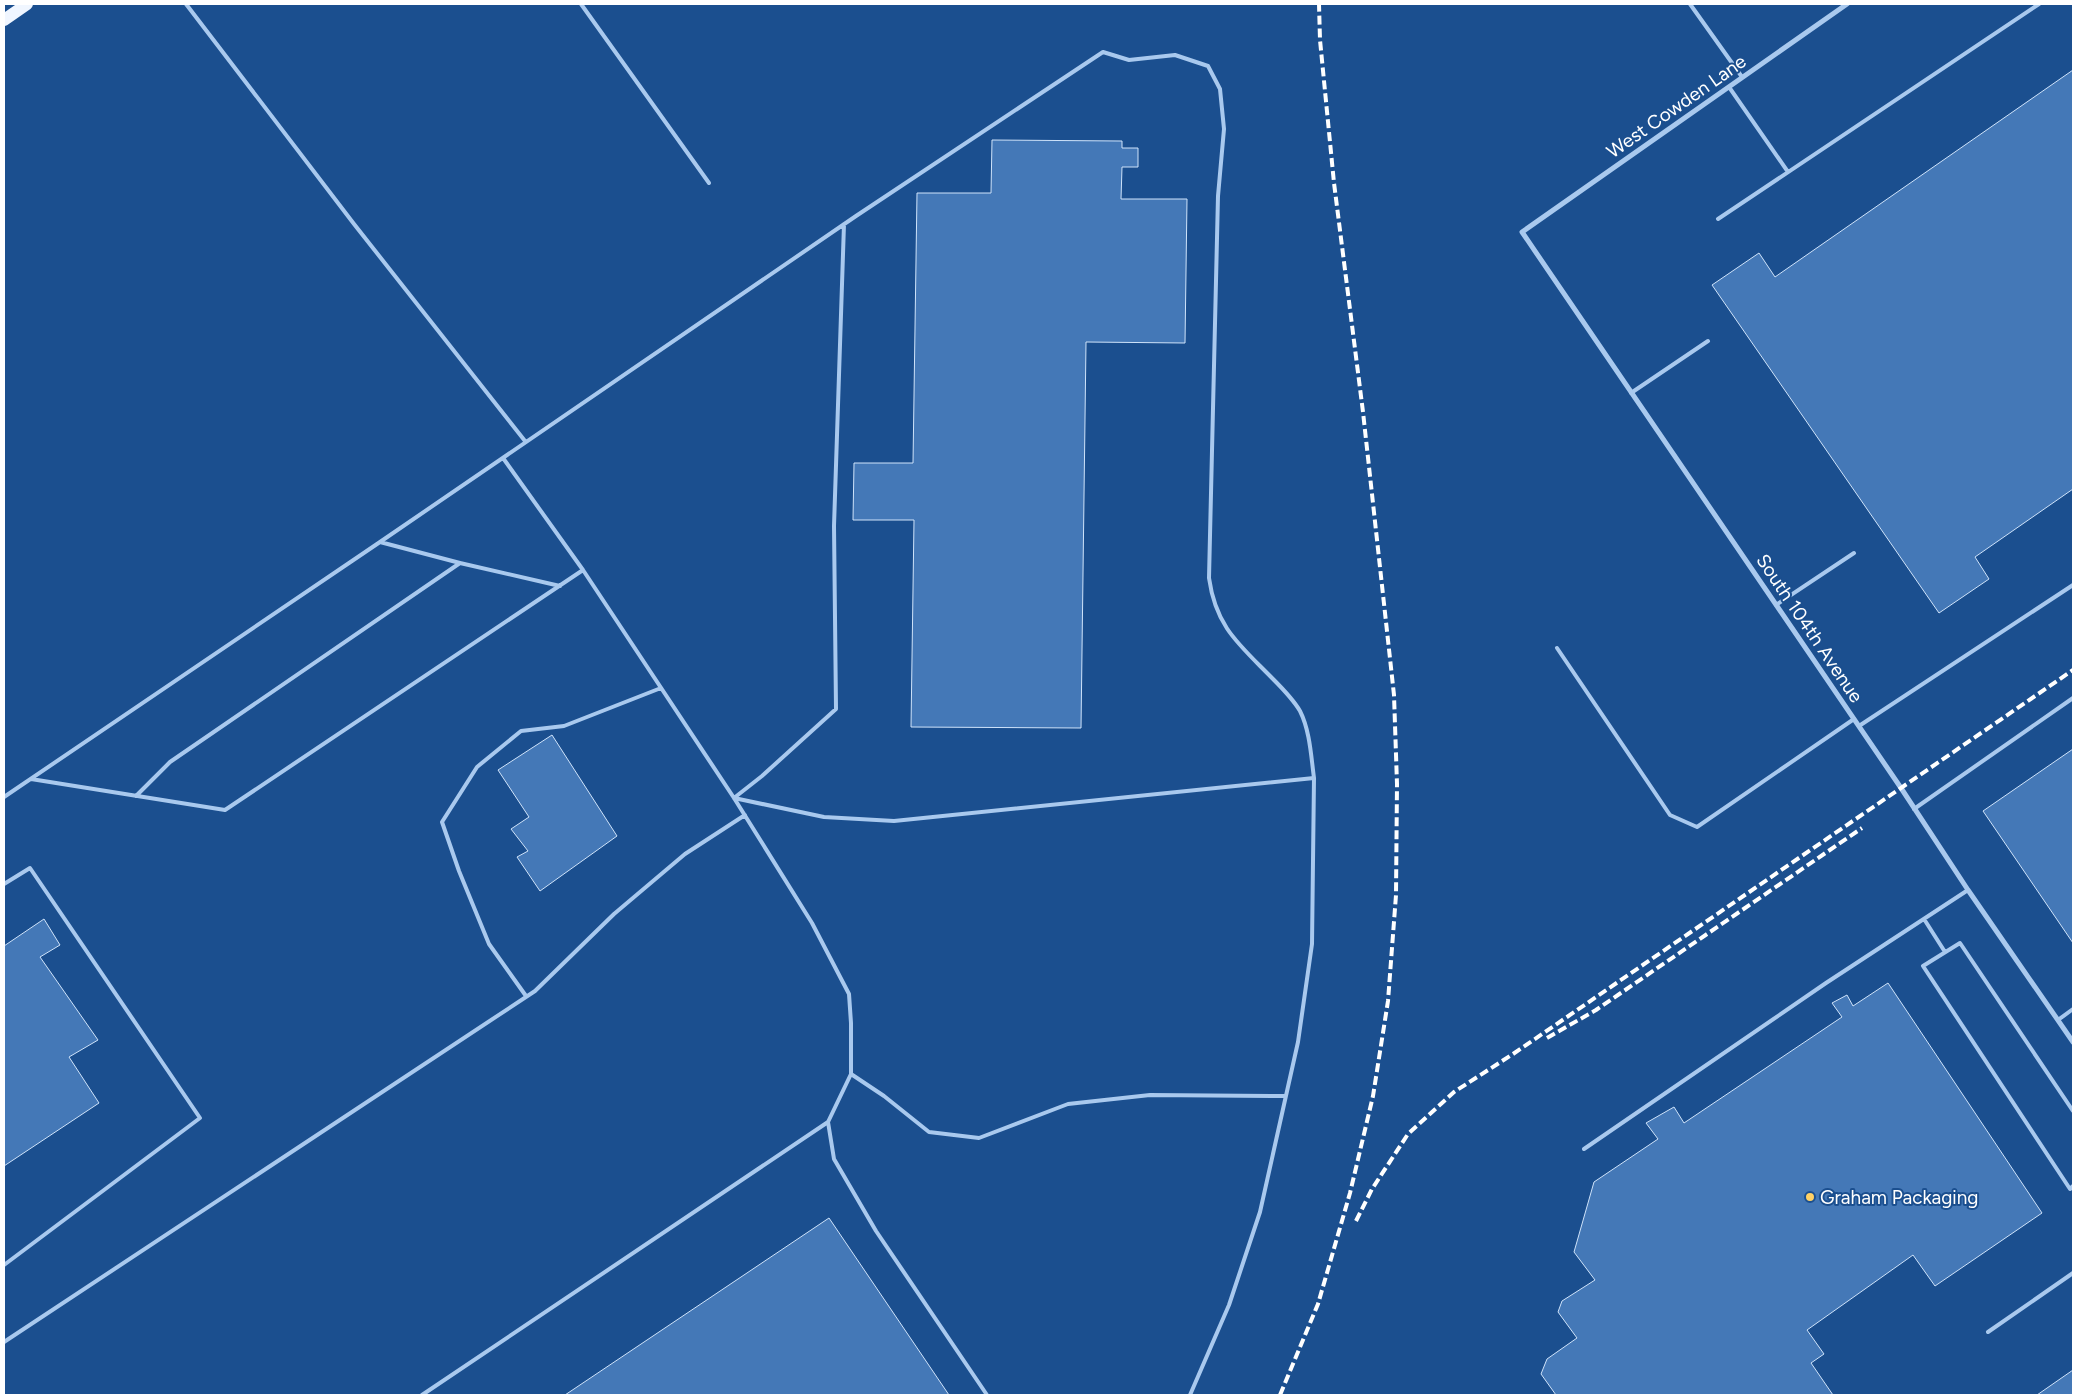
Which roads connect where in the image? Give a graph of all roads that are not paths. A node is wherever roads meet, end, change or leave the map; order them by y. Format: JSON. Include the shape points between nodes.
{"nodes":[{"id":1,"x":27,"y":4,"type":"edge"},
{"id":2,"x":186,"y":4,"type":"edge"},
{"id":3,"x":581,"y":4,"type":"edge"},
{"id":4,"x":1690,"y":4,"type":"edge"},
{"id":5,"x":1847,"y":4,"type":"edge"},
{"id":6,"x":2039,"y":4,"type":"edge"},
{"id":7,"x":4,"y":20,"type":"edge"},
{"id":8,"x":1742,"y":77,"type":"junction"},
{"id":9,"x":1729,"y":87,"type":"junction"},
{"id":10,"x":1788,"y":172,"type":"junction"},
{"id":11,"x":709,"y":183,"type":"dead end"},
{"id":12,"x":1718,"y":219,"type":"dead end"},
{"id":13,"x":844,"y":224,"type":"junction"},
{"id":14,"x":1522,"y":232,"type":"joint"},
{"id":15,"x":1708,"y":340,"type":"dead end"},
{"id":16,"x":1632,"y":393,"type":"junction"},
{"id":17,"x":525,"y":441,"type":"junction"},
{"id":18,"x":503,"y":458,"type":"junction"},
{"id":19,"x":380,"y":542,"type":"junction"},
{"id":20,"x":1854,"y":553,"type":"dead end"},
{"id":21,"x":460,"y":563,"type":"junction"},
{"id":22,"x":583,"y":570,"type":"junction"},
{"id":23,"x":2073,"y":585,"type":"edge"},
{"id":24,"x":560,"y":586,"type":"junction"},
{"id":25,"x":1776,"y":605,"type":"junction"},
{"id":26,"x":1557,"y":648,"type":"dead end"},
{"id":27,"x":661,"y":688,"type":"junction"},
{"id":28,"x":2073,"y":698,"type":"edge"},
{"id":29,"x":1854,"y":719,"type":"junction"},
{"id":30,"x":1859,"y":726,"type":"junction"},
{"id":31,"x":1314,"y":778,"type":"junction"},
{"id":32,"x":30,"y":779,"type":"junction"},
{"id":33,"x":136,"y":796,"type":"junction"},
{"id":34,"x":4,"y":797,"type":"edge"},
{"id":35,"x":734,"y":798,"type":"junction"},
{"id":36,"x":1914,"y":809,"type":"junction"},
{"id":37,"x":745,"y":815,"type":"junction"},
{"id":38,"x":4,"y":884,"type":"edge"},
{"id":39,"x":1968,"y":890,"type":"junction"},
{"id":40,"x":1924,"y":919,"type":"junction"},
{"id":41,"x":1945,"y":952,"type":"junction"},
{"id":42,"x":526,"y":996,"type":"junction"},
{"id":43,"x":2073,"y":1010,"type":"edge"},
{"id":44,"x":2058,"y":1020,"type":"junction"},
{"id":45,"x":2073,"y":1042,"type":"edge"},
{"id":46,"x":851,"y":1074,"type":"junction"},
{"id":47,"x":1286,"y":1096,"type":"junction"},
{"id":48,"x":2073,"y":1111,"type":"edge"},
{"id":49,"x":828,"y":1122,"type":"junction"},
{"id":50,"x":1584,"y":1149,"type":"dead end"},
{"id":51,"x":2073,"y":1186,"type":"edge"},
{"id":52,"x":4,"y":1265,"type":"edge"},
{"id":53,"x":2073,"y":1273,"type":"edge"},
{"id":54,"x":1988,"y":1332,"type":"dead end"},
{"id":55,"x":4,"y":1342,"type":"edge"},
{"id":56,"x":422,"y":1395,"type":"edge"},
{"id":57,"x":987,"y":1395,"type":"edge"},
{"id":58,"x":1190,"y":1395,"type":"edge"}],
"edges":[{"from":1,"to":7,"type":"main road"},
{"from":2,"to":17,"type":"lane"},
{"from":3,"to":11,"type":"lane"},
{"from":4,"to":8,"type":"lane"},
{"from":5,"to":8,"type":"street","name":"West Cowden Lane"},
{"from":6,"to":10,"type":"lane"},
{"from":8,"to":9,"type":"street","name":"West Cowden Lane"},
{"from":9,"to":10,"type":"lane"},
{"from":9,"to":14,"type":"street","name":"West Cowden Lane"},
{"from":10,"to":12,"type":"lane"},
{"from":13,"to":17,"type":"lane"},
{"from":13,"to":31,"type":"lane","via":[[1103,52],[1129,60],[1175,55],[1208,66],[1220,89],[1224,129],[1218,196],[1209,578],[1217,612],[1236,640],[1299,710],[1306,727]]},
{"from":13,"to":35,"type":"lane","via":[[834,526],[836,709]]},
{"from":14,"to":16,"type":"street","name":"South 104th Avenue"},
{"from":15,"to":16,"type":"lane"},
{"from":16,"to":25,"type":"street","name":"South 104th Avenue"},
{"from":17,"to":18,"type":"lane"},
{"from":18,"to":19,"type":"lane"},
{"from":18,"to":22,"type":"lane"},
{"from":19,"to":21,"type":"lane"},
{"from":19,"to":32,"type":"lane"},
{"from":20,"to":25,"type":"lane"},
{"from":21,"to":24,"type":"lane"},
{"from":21,"to":33,"type":"lane","via":[[170,762]]},
{"from":22,"to":24,"type":"lane"},
{"from":22,"to":27,"type":"lane"},
{"from":23,"to":30,"type":"lane"},
{"from":24,"to":33,"type":"lane","via":[[225,810]]},
{"from":25,"to":29,"type":"street","name":"South 104th Avenue"},
{"from":26,"to":29,"type":"lane","via":[[1670,815],[1697,827]]},
{"from":27,"to":35,"type":"lane"},
{"from":27,"to":42,"type":"lane","via":[[564,726],[521,731],[477,767],[442,822],[490,944]]},
{"from":28,"to":36,"type":"lane"},
{"from":29,"to":30,"type":"street","name":"South 104th Avenue"},
{"from":30,"to":36,"type":"street","name":"South 104th Avenue"},
{"from":31,"to":35,"type":"lane","via":[[894,821],[824,817]]},
{"from":31,"to":47,"type":"lane","via":[[1312,944],[1298,1042]]},
{"from":32,"to":33,"type":"lane"},
{"from":32,"to":34,"type":"lane"},
{"from":35,"to":37,"type":"lane"},
{"from":36,"to":39,"type":"street","name":"South 104th Avenue"},
{"from":37,"to":42,"type":"lane","via":[[685,854],[614,914]]},
{"from":37,"to":46,"type":"lane","via":[[812,924],[849,994]]},
{"from":38,"to":52,"type":"lane","via":[[30,868],[200,1118]]},
{"from":39,"to":40,"type":"lane"},
{"from":39,"to":44,"type":"street","name":"South 104th Avenue"},
{"from":40,"to":41,"type":"lane"},
{"from":40,"to":50,"type":"lane"},
{"from":41,"to":48,"type":"lane","via":[[1960,942]]},
{"from":41,"to":51,"type":"lane","via":[[1923,966],[2070,1188]]},
{"from":42,"to":55,"type":"lane"},
{"from":43,"to":44,"type":"lane"},
{"from":44,"to":45,"type":"street","name":"South 104th Avenue"},
{"from":46,"to":47,"type":"lane","via":[[929,1132],[979,1138],[1068,1104],[1150,1095]]},
{"from":46,"to":49,"type":"lane"},
{"from":47,"to":58,"type":"lane","via":[[1260,1212],[1230,1305]]},
{"from":49,"to":56,"type":"lane"},
{"from":49,"to":57,"type":"lane","via":[[834,1159],[876,1231]]},
{"from":53,"to":54,"type":"lane"}]}
